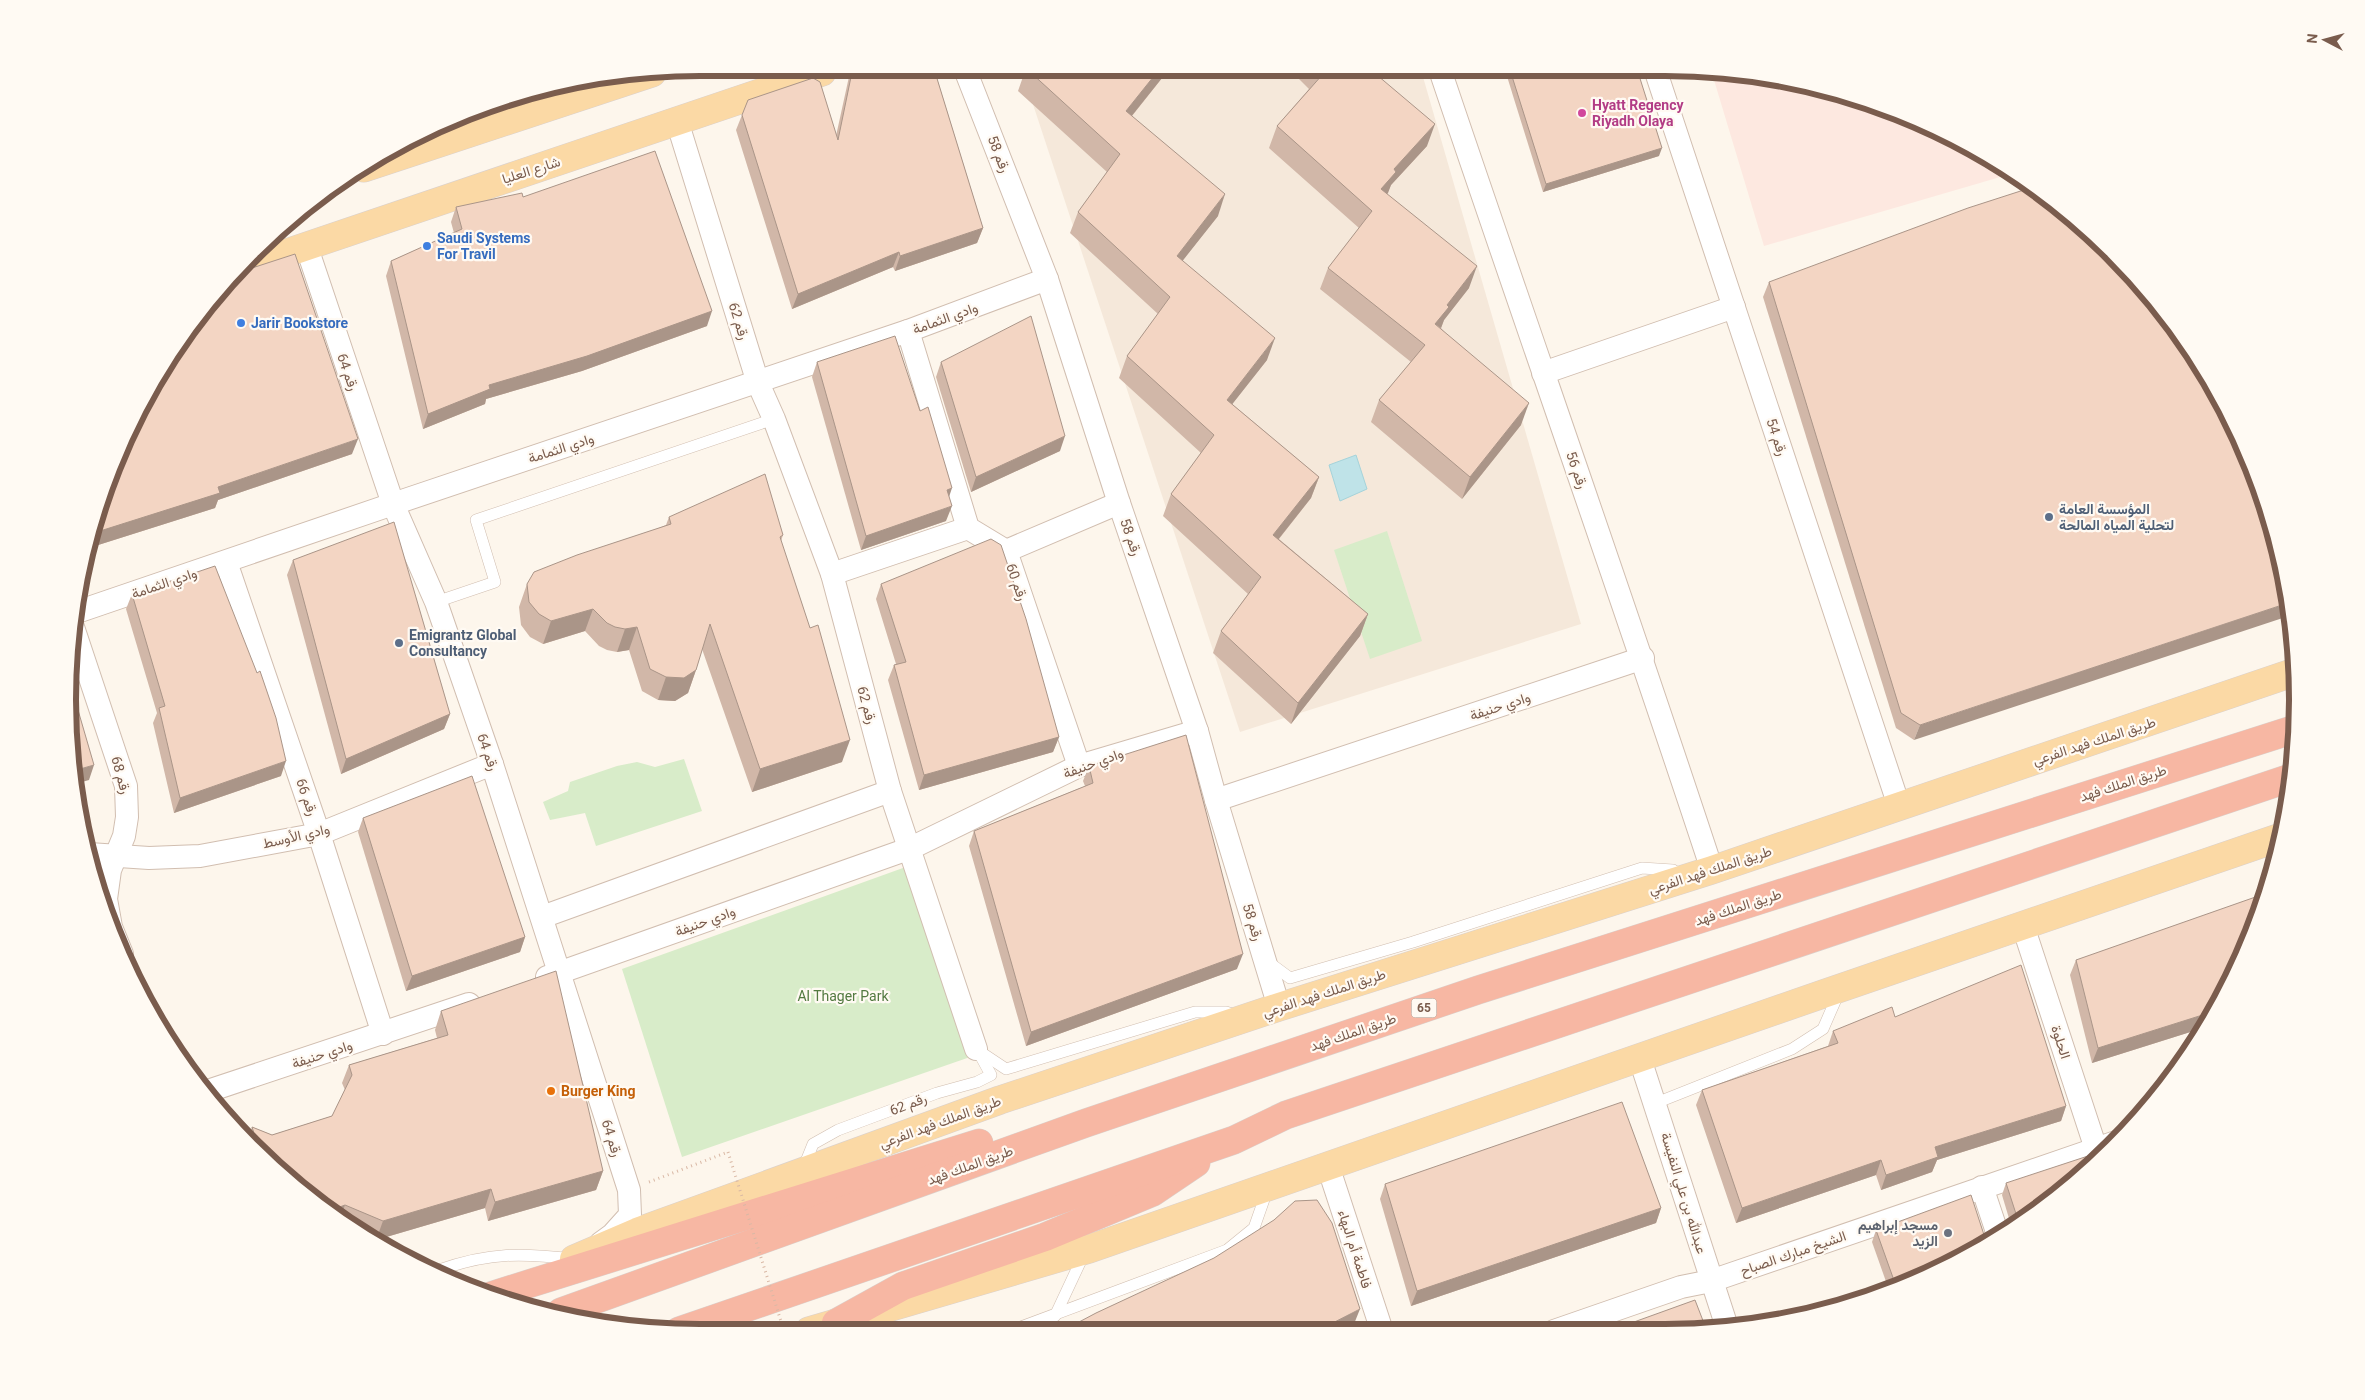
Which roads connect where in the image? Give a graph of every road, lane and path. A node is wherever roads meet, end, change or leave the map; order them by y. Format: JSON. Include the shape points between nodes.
{"nodes":[{"id":1,"x":810,"y":76,"type":"edge"},
{"id":2,"x":968,"y":76,"type":"edge"},
{"id":3,"x":1442,"y":76,"type":"edge"},
{"id":4,"x":1657,"y":76,"type":"edge"},
{"id":5,"x":604,"y":84,"type":"edge"},
{"id":6,"x":566,"y":93,"type":"edge"},
{"id":7,"x":677,"y":122,"type":"junction"},
{"id":8,"x":394,"y":157,"type":"edge"},
{"id":9,"x":306,"y":246,"type":"junction"},
{"id":10,"x":255,"y":264,"type":"edge"},
{"id":11,"x":1047,"y":279,"type":"junction"},
{"id":12,"x":1734,"y":307,"type":"junction"},
{"id":13,"x":908,"y":331,"type":"junction"},
{"id":14,"x":1543,"y":373,"type":"junction"},
{"id":15,"x":758,"y":382,"type":"junction"},
{"id":16,"x":774,"y":419,"type":"junction"},
{"id":17,"x":1119,"y":503,"type":"junction"},
{"id":18,"x":393,"y":504,"type":"junction"},
{"id":19,"x":968,"y":528,"type":"junction"},
{"id":20,"x":1006,"y":551,"type":"junction"},
{"id":21,"x":226,"y":562,"type":"junction"},
{"id":22,"x":832,"y":574,"type":"junction"},
{"id":23,"x":436,"y":602,"type":"junction"},
{"id":24,"x":83,"y":611,"type":"edge"},
{"id":25,"x":79,"y":646,"type":"edge"},
{"id":26,"x":1643,"y":658,"type":"junction"},
{"id":27,"x":2288,"y":680,"type":"edge"},
{"id":28,"x":1197,"y":730,"type":"junction"},
{"id":29,"x":2287,"y":731,"type":"edge"},
{"id":30,"x":492,"y":764,"type":"junction"},
{"id":31,"x":1078,"y":766,"type":"junction"},
{"id":32,"x":2283,"y":780,"type":"edge"},
{"id":33,"x":890,"y":791,"type":"junction"},
{"id":34,"x":1216,"y":800,"type":"junction"},
{"id":35,"x":1899,"y":806,"type":"junction"},
{"id":36,"x":319,"y":834,"type":"junction"},
{"id":37,"x":2273,"y":839,"type":"edge"},
{"id":38,"x":911,"y":848,"type":"junction"},
{"id":39,"x":96,"y":855,"type":"edge"},
{"id":40,"x":117,"y":856,"type":"junction"},
{"id":41,"x":1712,"y":870,"type":"junction"},
{"id":42,"x":1686,"y":878,"type":"junction"},
{"id":43,"x":107,"y":893,"type":"edge"},
{"id":44,"x":542,"y":917,"type":"junction"},
{"id":45,"x":2023,"y":926,"type":"junction"},
{"id":46,"x":1265,"y":959,"type":"junction"},
{"id":47,"x":560,"y":972,"type":"junction"},
{"id":48,"x":523,"y":985,"type":"edge"},
{"id":49,"x":1841,"y":988,"type":"junction"},
{"id":50,"x":486,"y":998,"type":"edge"},
{"id":51,"x":1279,"y":1007,"type":"junction"},
{"id":52,"x":1244,"y":1019,"type":"junction"},
{"id":53,"x":383,"y":1034,"type":"junction"},
{"id":54,"x":976,"y":1049,"type":"junction"},
{"id":55,"x":1640,"y":1059,"type":"junction"},
{"id":56,"x":213,"y":1089,"type":"edge"},
{"id":57,"x":1656,"y":1103,"type":"junction"},
{"id":58,"x":1086,"y":1123,"type":"junction"},
{"id":59,"x":1234,"y":1140,"type":"junction"},
{"id":60,"x":2102,"y":1145,"type":"edge"},
{"id":61,"x":2093,"y":1153,"type":"edge"},
{"id":62,"x":1328,"y":1166,"type":"junction"},
{"id":63,"x":802,"y":1172,"type":"junction"},
{"id":64,"x":1269,"y":1186,"type":"junction"},
{"id":65,"x":1982,"y":1187,"type":"junction"},
{"id":66,"x":629,"y":1190,"type":"junction"},
{"id":67,"x":1996,"y":1229,"type":"edge"},
{"id":68,"x":1086,"y":1251,"type":"junction"},
{"id":69,"x":583,"y":1255,"type":"junction"},
{"id":70,"x":444,"y":1268,"type":"edge"},
{"id":71,"x":1711,"y":1281,"type":"junction"},
{"id":72,"x":500,"y":1291,"type":"edge"},
{"id":73,"x":501,"y":1291,"type":"edge"},
{"id":74,"x":568,"y":1309,"type":"edge"},
{"id":75,"x":1055,"y":1316,"type":"junction"},
{"id":76,"x":1725,"y":1320,"type":"edge"},
{"id":77,"x":699,"y":1324,"type":"edge"},
{"id":78,"x":782,"y":1324,"type":"edge"},
{"id":79,"x":831,"y":1324,"type":"edge"},
{"id":80,"x":837,"y":1324,"type":"edge"},
{"id":81,"x":1031,"y":1324,"type":"edge"},
{"id":82,"x":1380,"y":1324,"type":"edge"},
{"id":83,"x":1574,"y":1324,"type":"edge"}],
"edges":[{"from":1,"to":7,"type":"main road","name":"شارع العليا"},
{"from":2,"to":11,"type":"street","name":"رقم 58"},
{"from":3,"to":14,"type":"street","name":"رقم 56"},
{"from":4,"to":12,"type":"street","name":"رقم 54"},
{"from":5,"to":6,"type":"main road"},
{"from":6,"to":8,"type":"main road"},
{"from":7,"to":9,"type":"main road","name":"شارع العليا"},
{"from":7,"to":15,"type":"street","name":"رقم 62"},
{"from":9,"to":10,"type":"main road","name":"شارع العليا"},
{"from":9,"to":18,"type":"street","name":"رقم 64"},
{"from":11,"to":13,"type":"street","name":"وادي الثمامة"},
{"from":11,"to":17,"type":"street","name":"رقم 58"},
{"from":12,"to":14,"type":"street"},
{"from":12,"to":35,"type":"street","name":"رقم 54"},
{"from":13,"to":15,"type":"street","name":"وادي الثمامة"},
{"from":13,"to":19,"type":"street"},
{"from":14,"to":26,"type":"street","name":"رقم 56"},
{"from":15,"to":16,"type":"street","name":"رقم 62"},
{"from":15,"to":18,"type":"street","name":"وادي الثمامة"},
{"from":16,"to":22,"type":"street","name":"رقم 62"},
{"from":16,"to":23,"type":"lane","via":[[476,520],[495,582]]},
{"from":17,"to":20,"type":"street"},
{"from":17,"to":28,"type":"street","name":"رقم 58"},
{"from":18,"to":21,"type":"street","name":"وادي الثمامة"},
{"from":18,"to":23,"type":"street","name":"رقم 64"},
{"from":19,"to":20,"type":"street","name":"رقم 60"},
{"from":19,"to":22,"type":"street"},
{"from":20,"to":31,"type":"street","name":"رقم 60"},
{"from":21,"to":24,"type":"street","name":"وادي الثمامة"},
{"from":21,"to":36,"type":"street","name":"رقم 66"},
{"from":22,"to":33,"type":"street","name":"رقم 62"},
{"from":23,"to":30,"type":"street","name":"رقم 64"},
{"from":25,"to":40,"type":"street","name":"رقم 68","via":[[126,786],[127,817]]},
{"from":26,"to":34,"type":"street","name":"وادي حنيفة"},
{"from":26,"to":41,"type":"street","name":"رقم 56"},
{"from":27,"to":35,"type":"main road","name":"طريق الملك فهد الفرعي","via":[[2230,709],[2168,716]]},
{"from":28,"to":31,"type":"street","name":"وادي حنيفة"},
{"from":28,"to":34,"type":"street","name":"رقم 58"},
{"from":29,"to":58,"type":"highway","name":"طريق الملك فهد","number":"65","via":[[1487,987]]},
{"from":30,"to":36,"type":"street","name":"وادي الأوسط"},
{"from":30,"to":44,"type":"street","name":"رقم 64"},
{"from":31,"to":38,"type":"street","name":"وادي حنيفة"},
{"from":32,"to":59,"type":"highway","via":[[1286,1116]]},
{"from":33,"to":38,"type":"street","name":"رقم 62"},
{"from":33,"to":44,"type":"street"},
{"from":34,"to":46,"type":"street","name":"رقم 58"},
{"from":35,"to":41,"type":"main road","name":"طريق الملك فهد الفرعي"},
{"from":36,"to":40,"type":"street","name":"وادي الأوسط","via":[[200,856]]},
{"from":36,"to":53,"type":"street","name":"رقم 66"},
{"from":37,"to":45,"type":"main road"},
{"from":38,"to":47,"type":"street","name":"وادي حنيفة"},
{"from":38,"to":54,"type":"street","name":"رقم 62"},
{"from":39,"to":40,"type":"street","name":"وادي الأوسط"},
{"from":40,"to":43,"type":"street","name":"رقم 68","via":[[110,870]]},
{"from":41,"to":42,"type":"main road","name":"طريق الملك فهد الفرعي"},
{"from":42,"to":46,"type":"lane","via":[[1673,870],[1642,868],[1290,978]]},
{"from":42,"to":51,"type":"main road","name":"طريق الملك فهد الفرعي"},
{"from":44,"to":47,"type":"street","name":"رقم 64"},
{"from":45,"to":49,"type":"main road"},
{"from":45,"to":60,"type":"street","name":"الحلوة"},
{"from":46,"to":51,"type":"street","name":"رقم 58"},
{"from":47,"to":48,"type":"street","name":"وادي حنيفة"},
{"from":47,"to":66,"type":"street","name":"رقم 64"},
{"from":49,"to":55,"type":"main road"},
{"from":49,"to":57,"type":"lane","via":[[1823,1029],[1792,1049]]},
{"from":50,"to":53,"type":"street","name":"وادي حنيفة"},
{"from":51,"to":52,"type":"main road","name":"طريق الملك فهد الفرعي"},
{"from":52,"to":54,"type":"lane","via":[[1226,1012],[1195,1012],[1006,1069]]},
{"from":52,"to":63,"type":"main road","name":"طريق الملك فهد الفرعي","via":[[1000,1100]]},
{"from":53,"to":56,"type":"street","name":"وادي حنيفة"},
{"from":54,"to":63,"type":"lane","name":"رقم 62","via":[[991,1075],[838,1130],[813,1144]]},
{"from":55,"to":57,"type":"street","name":"عبدالله بن علي النفيسة"},
{"from":55,"to":62,"type":"main road"},
{"from":57,"to":71,"type":"street","name":"عبدالله بن علي النفيسة"},
{"from":58,"to":73,"type":"highway","via":[[990,1139]]},
{"from":58,"to":74,"type":"highway","name":"طريق الملك فهد","number":"65"},
{"from":59,"to":77,"type":"highway"},
{"from":59,"to":79,"type":"highway","via":[[1153,1192],[1045,1237],[903,1286]]},
{"from":61,"to":65,"type":"street","name":"الشيخ مبارك الصباح"},
{"from":62,"to":64,"type":"main road"},
{"from":62,"to":82,"type":"street","name":"فاطمة أم البهاء"},
{"from":63,"to":69,"type":"main road","name":"طريق الملك فهد الفرعي"},
{"from":64,"to":68,"type":"main road"},
{"from":64,"to":75,"type":"lane","via":[[1254,1228],[1227,1250]]},
{"from":65,"to":67,"type":"street"},
{"from":65,"to":71,"type":"street","name":"الشيخ مبارك الصباح"},
{"from":66,"to":69,"type":"street","name":"رقم 64","via":[[630,1215],[612,1235]]},
{"from":66,"to":78,"type":"path","bridge":true,"via":[[728,1152]]},
{"from":68,"to":75,"type":"lane"},
{"from":68,"to":80,"type":"main road"},
{"from":69,"to":70,"type":"lane","via":[[502,1254]]},
{"from":69,"to":72,"type":"main road","name":"طريق الملك فهد الفرعي"},
{"from":71,"to":76,"type":"street","name":"عبدالله بن علي النفيسة"},
{"from":71,"to":83,"type":"street","name":"الشيخ مبارك الصباح","via":[[1681,1287]]},
{"from":75,"to":81,"type":"lane"}]}
